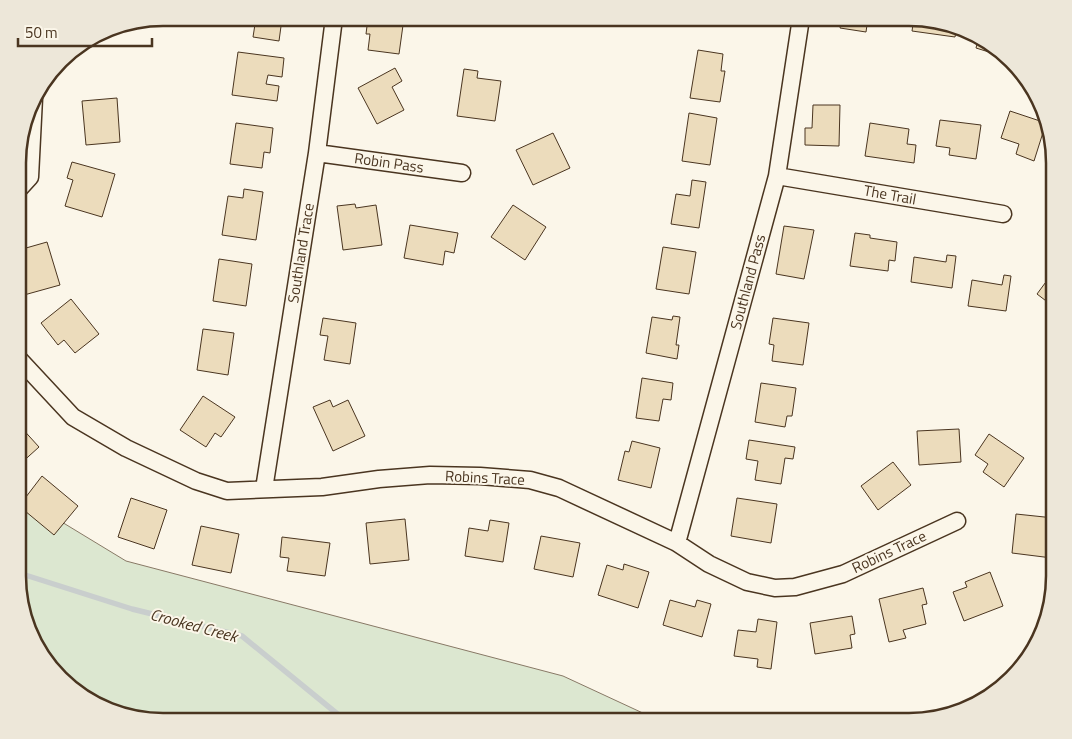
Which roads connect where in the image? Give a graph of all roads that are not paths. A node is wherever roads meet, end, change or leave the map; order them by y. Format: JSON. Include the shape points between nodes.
{"nodes":[{"id":1,"x":333,"y":26,"type":"edge"},
{"id":2,"x":800,"y":27,"type":"edge"},
{"id":3,"x":33,"y":121,"type":"edge"},
{"id":4,"x":316,"y":153,"type":"junction"},
{"id":5,"x":462,"y":173,"type":"dead end"},
{"id":6,"x":777,"y":176,"type":"junction"},
{"id":7,"x":26,"y":181,"type":"edge"},
{"id":8,"x":1003,"y":214,"type":"dead end"},
{"id":9,"x":26,"y":368,"type":"edge"},
{"id":10,"x":264,"y":489,"type":"junction"},
{"id":11,"x":957,"y":521,"type":"dead end"},
{"id":12,"x":677,"y":543,"type":"junction"}],
"edges":[{"from":1,"to":4,"type":"street","name":"Southland Trace"},
{"from":2,"to":6,"type":"street","name":"Southland Pass"},
{"from":3,"to":7,"type":"street","via":[[30,177]]},
{"from":4,"to":5,"type":"street","name":"Robin Pass"},
{"from":4,"to":10,"type":"street","name":"Southland Trace"},
{"from":6,"to":8,"type":"street","name":"The Trail"},
{"from":6,"to":12,"type":"street","name":"Southland Pass"},
{"from":9,"to":10,"type":"street","name":"Robins Trace","via":[[73,417],[126,448],[196,481],[227,491]]},
{"from":10,"to":12,"type":"street","name":"Robins Trace","via":[[322,487],[430,475],[530,480],[559,488]]},
{"from":11,"to":12,"type":"street","name":"Robins Trace","via":[[842,574],[795,587],[775,588],[747,582],[709,564]]}]}
